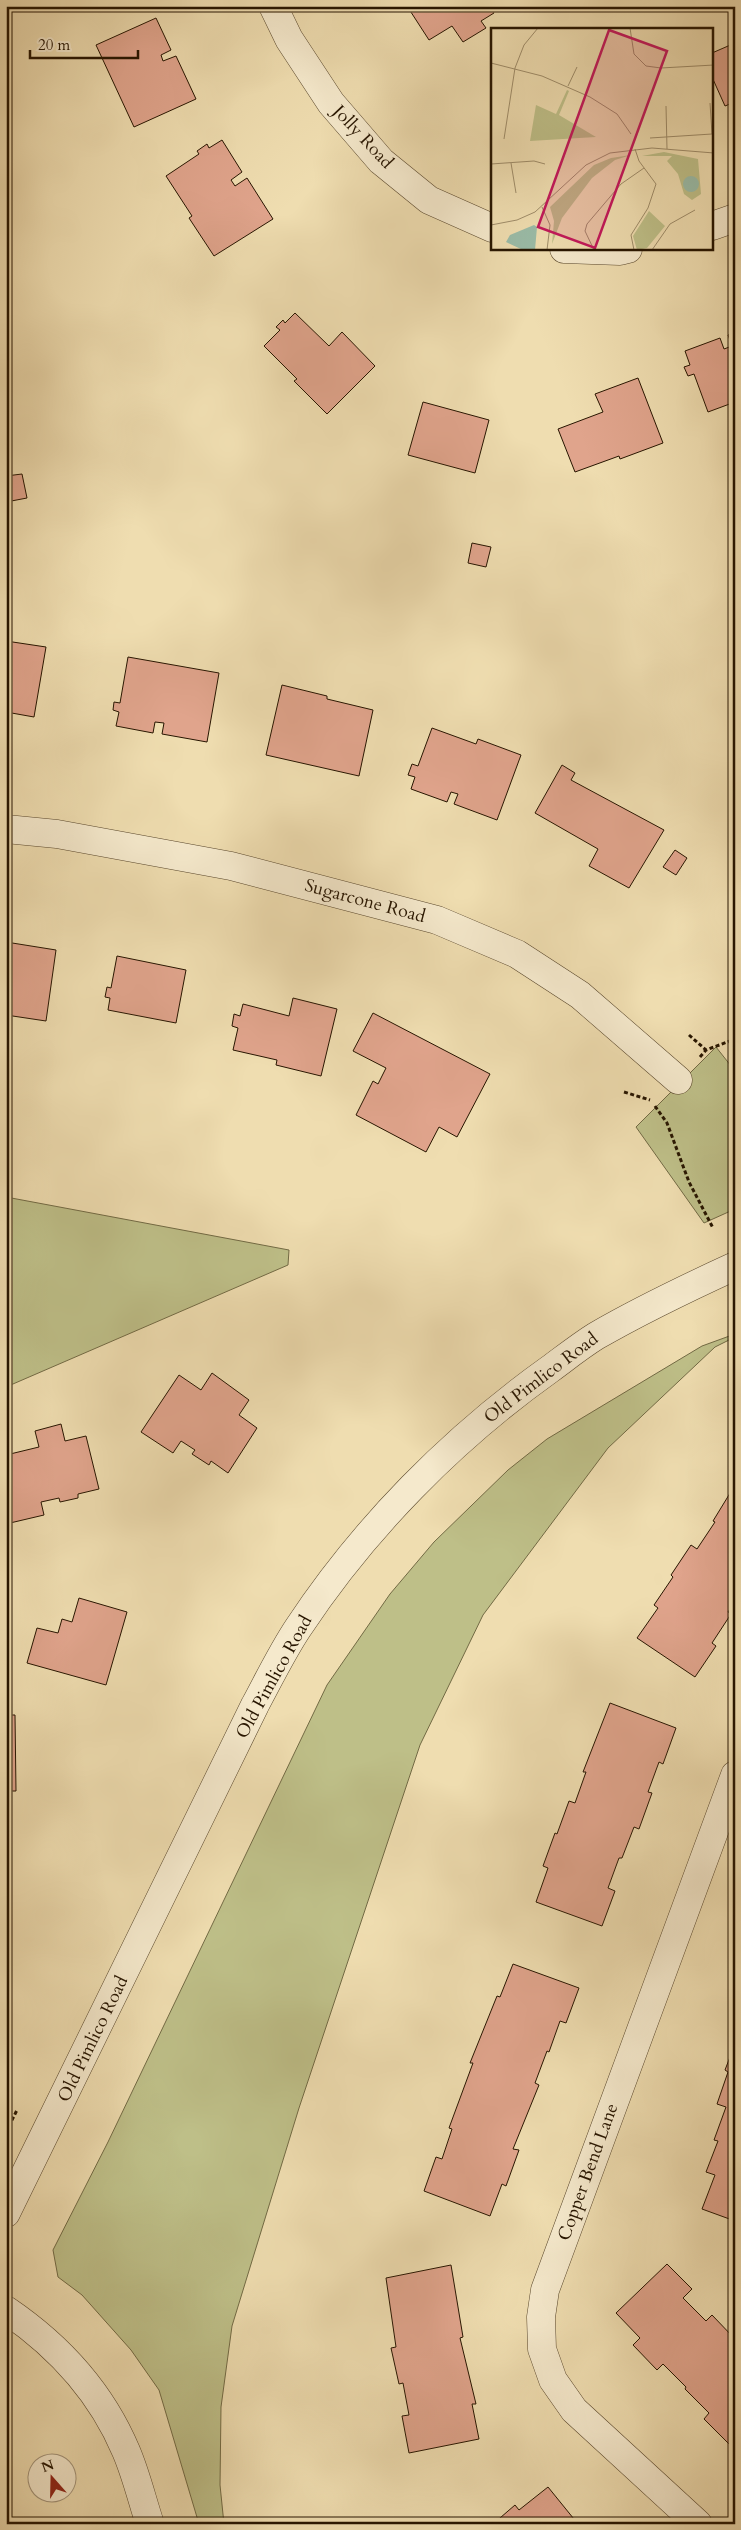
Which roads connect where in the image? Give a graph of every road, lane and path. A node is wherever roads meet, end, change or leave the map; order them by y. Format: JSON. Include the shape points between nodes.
{"nodes":[{"id":1,"x":273,"y":6,"type":"edge"},
{"id":2,"x":735,"y":218,"type":"edge"},
{"id":3,"x":714,"y":225,"type":"edge"},
{"id":4,"x":491,"y":228,"type":"edge"},
{"id":5,"x":6,"y":829,"type":"edge"},
{"id":6,"x":689,"y":1035,"type":"dead end"},
{"id":7,"x":706,"y":1050,"type":"dead end"},
{"id":8,"x":678,"y":1080,"type":"dead end"},
{"id":9,"x":624,"y":1092,"type":"dead end"},
{"id":10,"x":713,"y":1228,"type":"dead end"},
{"id":11,"x":735,"y":1266,"type":"edge"},
{"id":12,"x":735,"y":1775,"type":"edge"},
{"id":13,"x":6,"y":2213,"type":"edge"},
{"id":14,"x":6,"y":2310,"type":"edge"},
{"id":15,"x":150,"y":2524,"type":"edge"},
{"id":16,"x":698,"y":2524,"type":"edge"}],
"edges":[{"from":1,"to":4,"type":"street","name":"Jolly Road","via":[[289,39],[331,103],[381,161],[429,200]]},
{"from":2,"to":3,"type":"street"},
{"from":5,"to":8,"type":"street","name":"Sugarcone Road","via":[[58,834],[231,866],[437,920],[517,954],[580,995]]},
{"from":6,"to":7,"type":"path"},
{"from":9,"to":10,"type":"path","via":[[651,1100],[667,1122],[689,1182]]},
{"from":11,"to":13,"type":"street","name":"Old Pimlico Road","via":[[669,1296],[595,1337],[520,1390],[459,1441],[398,1502],[345,1564],[297,1629],[256,1705]]},
{"from":12,"to":16,"type":"street","name":"Copper Bend Lane","via":[[545,2290],[541,2317],[542,2349],[553,2380],[574,2410]]},
{"from":14,"to":15,"type":"street","via":[[68,2360],[104,2409],[127,2451]]}]}
